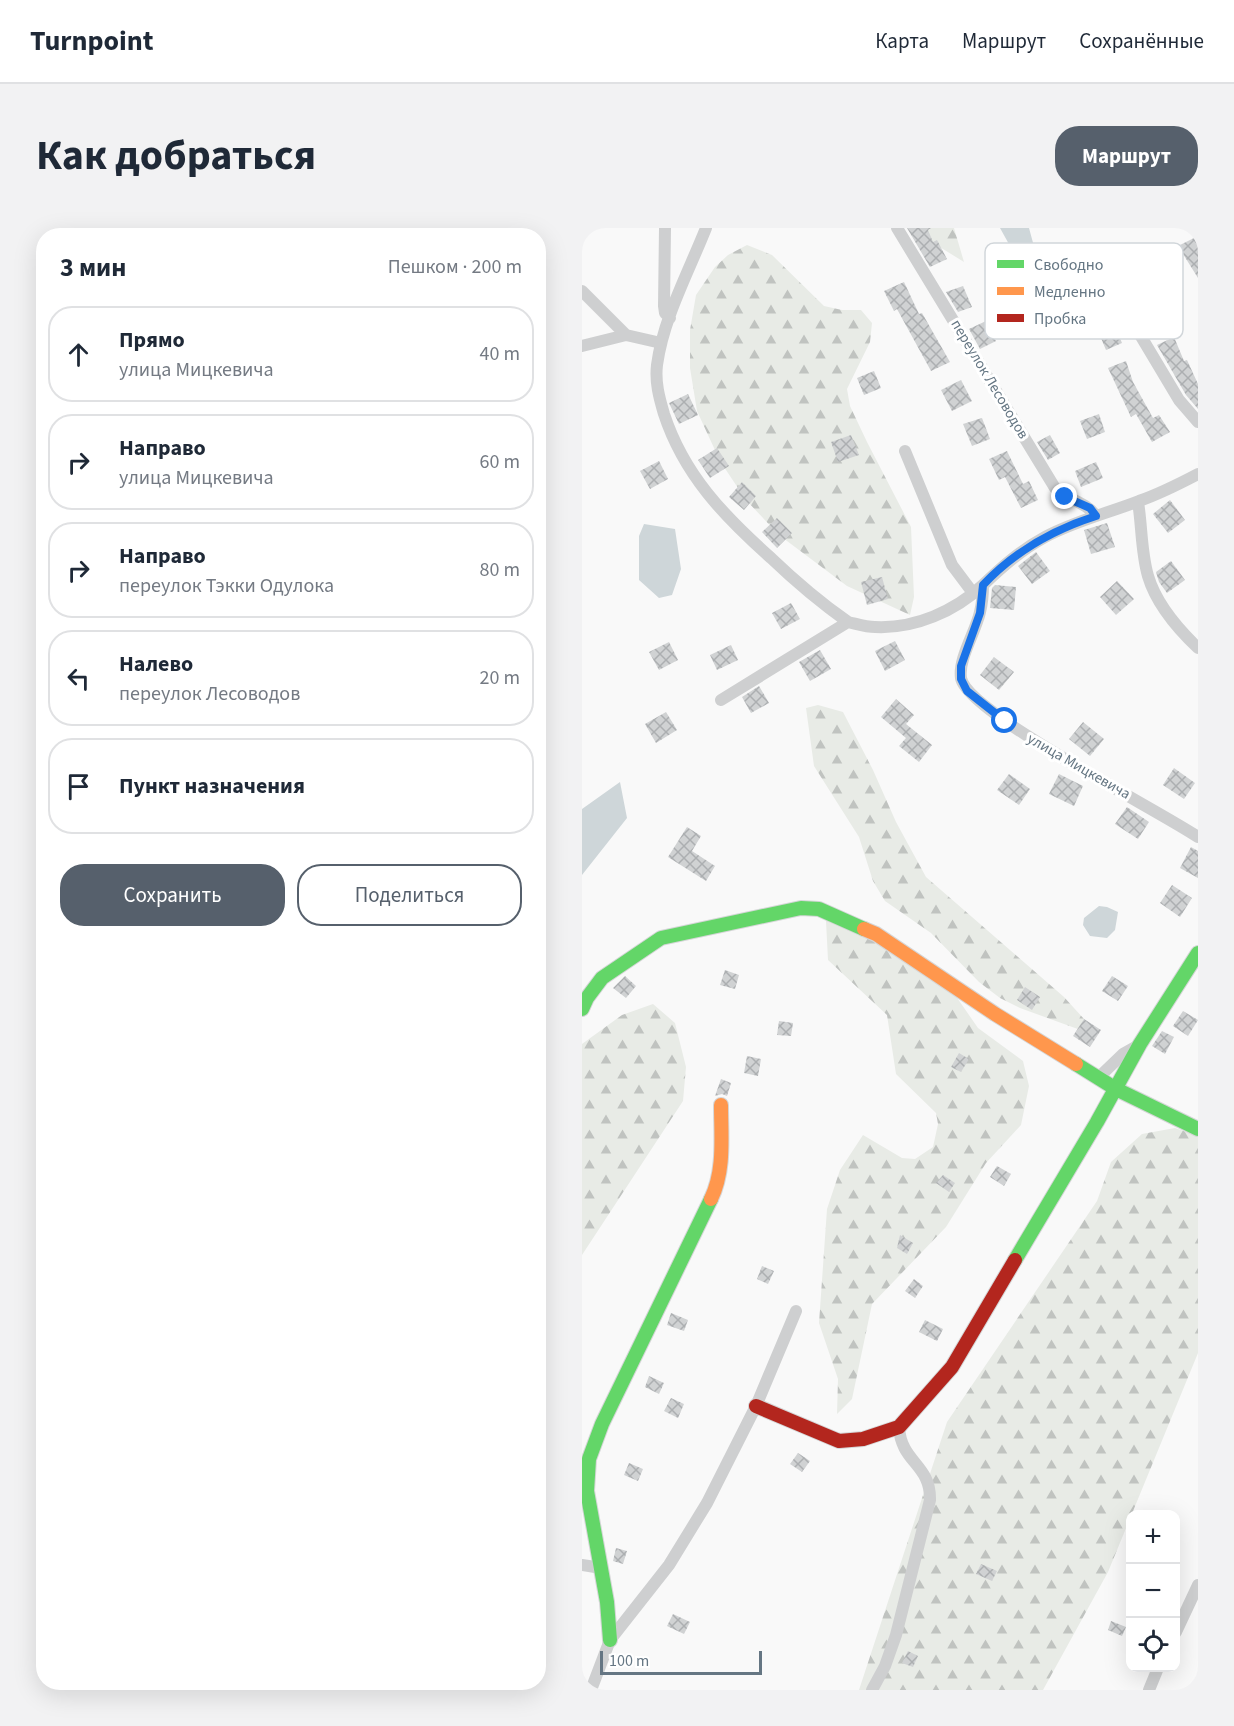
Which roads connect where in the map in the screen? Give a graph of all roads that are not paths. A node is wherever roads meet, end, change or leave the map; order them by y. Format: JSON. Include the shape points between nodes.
{"nodes":[{"id":1,"x":665,"y":228,"type":"edge"},
{"id":2,"x":706,"y":228,"type":"edge"},
{"id":3,"x":897,"y":228,"type":"edge"},
{"id":4,"x":582,"y":291,"type":"edge"},
{"id":5,"x":670,"y":318,"type":"junction"},
{"id":6,"x":626,"y":334,"type":"junction"},
{"id":7,"x":1143,"y":339,"type":"edge"},
{"id":8,"x":661,"y":343,"type":"junction"},
{"id":9,"x":582,"y":346,"type":"edge"},
{"id":10,"x":1198,"y":422,"type":"edge"},
{"id":11,"x":905,"y":451,"type":"dead end"},
{"id":12,"x":1198,"y":474,"type":"edge"},
{"id":13,"x":1138,"y":502,"type":"junction"},
{"id":14,"x":1096,"y":516,"type":"junction"},
{"id":15,"x":978,"y":589,"type":"junction"},
{"id":16,"x":848,"y":622,"type":"junction"},
{"id":17,"x":1198,"y":648,"type":"edge"},
{"id":18,"x":721,"y":700,"type":"dead end"},
{"id":19,"x":1198,"y":837,"type":"edge"},
{"id":20,"x":1198,"y":953,"type":"edge"},
{"id":21,"x":582,"y":1009,"type":"edge"},
{"id":22,"x":1140,"y":1044,"type":"junction"},
{"id":23,"x":1098,"y":1077,"type":"junction"},
{"id":24,"x":1116,"y":1089,"type":"junction"},
{"id":25,"x":722,"y":1105,"type":"dead end"},
{"id":26,"x":1198,"y":1129,"type":"edge"},
{"id":27,"x":796,"y":1311,"type":"dead end"},
{"id":28,"x":756,"y":1406,"type":"junction"},
{"id":29,"x":899,"y":1427,"type":"junction"},
{"id":30,"x":582,"y":1565,"type":"edge"},
{"id":31,"x":601,"y":1568,"type":"junction"},
{"id":32,"x":1198,"y":1585,"type":"edge"},
{"id":33,"x":1180,"y":1623,"type":"edge"},
{"id":34,"x":610,"y":1640,"type":"junction"},
{"id":35,"x":1156,"y":1672,"type":"edge"},
{"id":36,"x":591,"y":1690,"type":"edge"},
{"id":37,"x":872,"y":1690,"type":"edge"},
{"id":38,"x":1149,"y":1690,"type":"edge"}],
"edges":[{"from":1,"to":5,"type":"street","via":[[664,306]]},
{"from":2,"to":5,"type":"street"},
{"from":3,"to":14,"type":"street","name":"переулок Лесоводов","via":[[1055,488],[1090,508]]},
{"from":4,"to":6,"type":"street"},
{"from":5,"to":8,"type":"street"},
{"from":6,"to":8,"type":"street"},
{"from":6,"to":9,"type":"street"},
{"from":7,"to":10,"type":"street","via":[[1179,400]]},
{"from":8,"to":16,"type":"street","via":[[657,390],[668,425],[704,491],[766,555]]},
{"from":11,"to":15,"type":"street","via":[[952,566]]},
{"from":12,"to":13,"type":"street"},
{"from":13,"to":14,"type":"street"},
{"from":13,"to":17,"type":"street","via":[[1148,576],[1161,603]]},
{"from":14,"to":15,"type":"street","via":[[1044,537],[1012,557]]},
{"from":15,"to":16,"type":"street","via":[[957,606],[924,621],[874,627]]},
{"from":15,"to":19,"type":"street","name":"улица Мицкевича","via":[[980,613],[961,666],[961,679],[967,691],[1046,748]]},
{"from":16,"to":18,"type":"street"},
{"from":20,"to":22,"type":"street"},
{"from":21,"to":23,"type":"street","via":[[602,978],[661,938],[801,908],[819,909],[876,934]]},
{"from":22,"to":23,"type":"street"},
{"from":22,"to":24,"type":"street"},
{"from":23,"to":24,"type":"street"},
{"from":24,"to":26,"type":"street"},
{"from":24,"to":29,"type":"street","via":[[971,1338],[938,1385]]},
{"from":25,"to":31,"type":"street","via":[[717,1187],[602,1424],[589,1459],[587,1491]]},
{"from":27,"to":28,"type":"street"},
{"from":28,"to":29,"type":"street","via":[[839,1440],[852,1441]]},
{"from":28,"to":34,"type":"street","via":[[689,1533]]},
{"from":29,"to":37,"type":"street","via":[[903,1448],[926,1476],[930,1500],[896,1635]]},
{"from":30,"to":31,"type":"street"},
{"from":31,"to":34,"type":"street"},
{"from":32,"to":33,"type":"street"},
{"from":34,"to":36,"type":"street"},
{"from":35,"to":38,"type":"street"}]}
